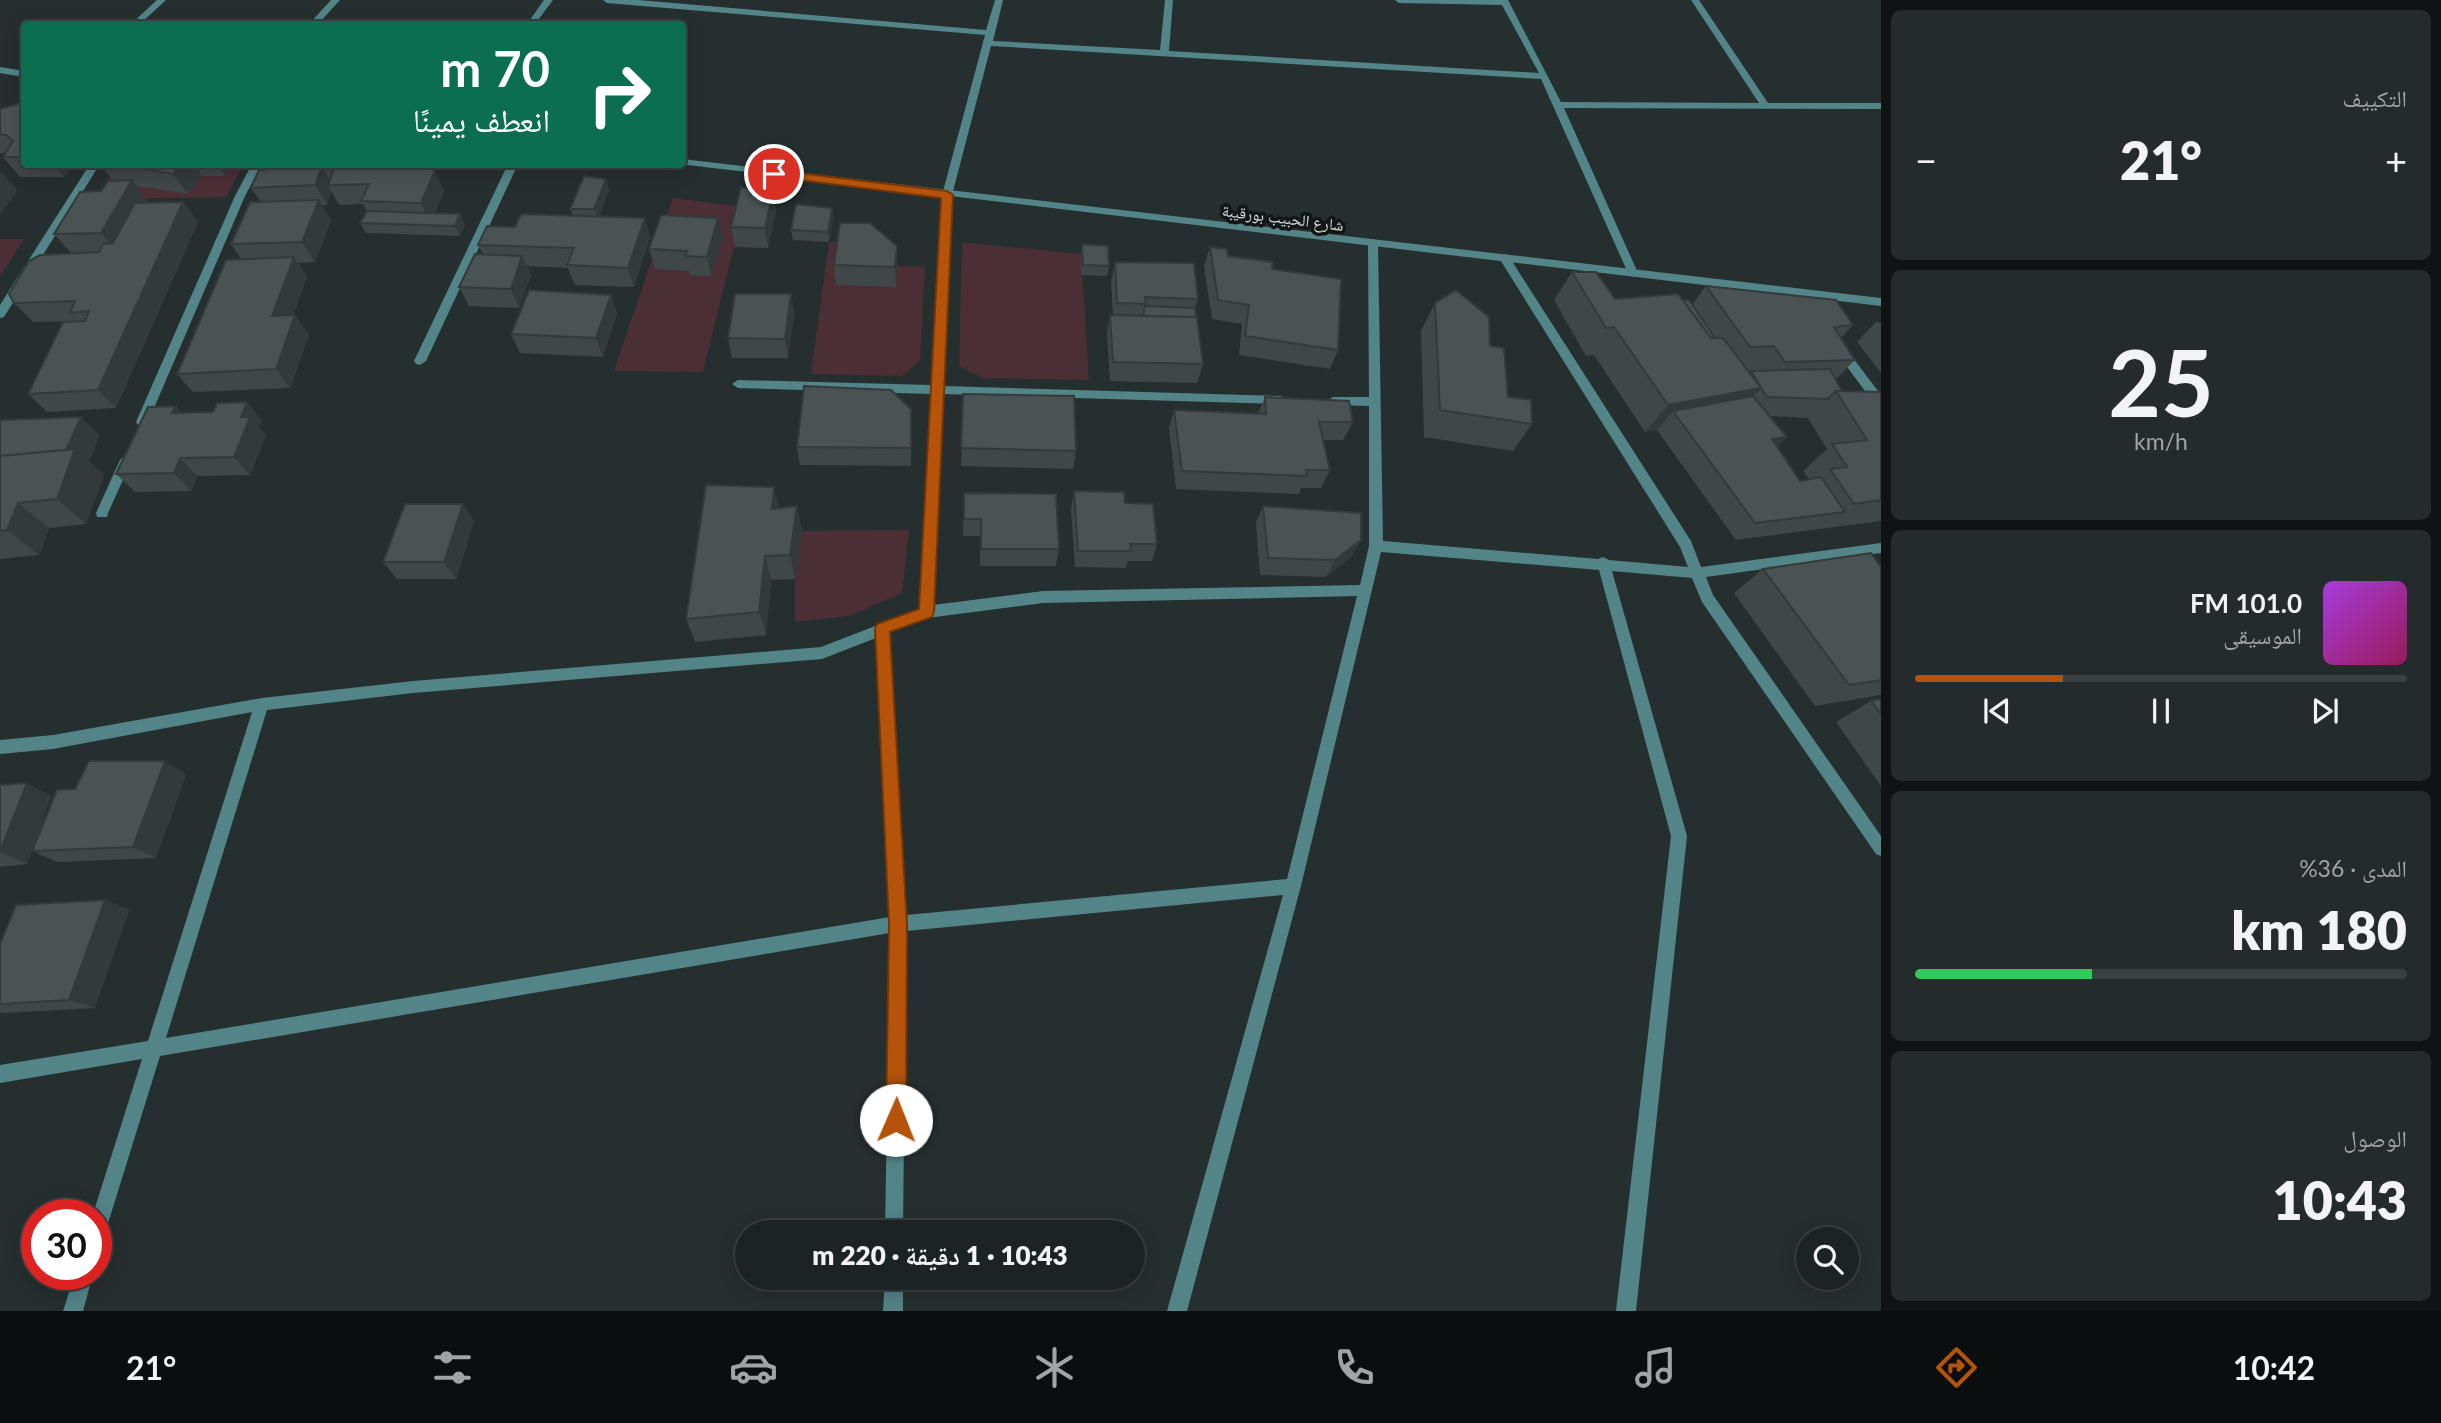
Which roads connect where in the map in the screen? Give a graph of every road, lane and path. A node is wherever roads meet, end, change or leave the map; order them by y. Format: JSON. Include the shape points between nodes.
{"nodes":[{"id":1,"x":162,"y":0,"type":"edge"},
{"id":2,"x":337,"y":0,"type":"edge"},
{"id":3,"x":549,"y":0,"type":"edge"},
{"id":4,"x":607,"y":0,"type":"edge"},
{"id":5,"x":999,"y":0,"type":"edge"},
{"id":6,"x":1169,"y":0,"type":"edge"},
{"id":7,"x":1399,"y":0,"type":"edge"},
{"id":8,"x":1695,"y":0,"type":"edge"},
{"id":9,"x":1505,"y":1,"type":"edge"},
{"id":10,"x":138,"y":21,"type":"edge"},
{"id":11,"x":316,"y":21,"type":"edge"},
{"id":12,"x":533,"y":21,"type":"edge"},
{"id":13,"x":987,"y":38,"type":"junction"},
{"id":14,"x":1164,"y":52,"type":"junction"},
{"id":15,"x":0,"y":71,"type":"edge"},
{"id":16,"x":21,"y":74,"type":"edge"},
{"id":17,"x":1545,"y":76,"type":"junction"},
{"id":18,"x":1558,"y":105,"type":"junction"},
{"id":19,"x":1765,"y":105,"type":"junction"},
{"id":20,"x":1881,"y":106,"type":"edge"},
{"id":21,"x":686,"y":162,"type":"edge"},
{"id":22,"x":93,"y":168,"type":"edge"},
{"id":23,"x":255,"y":168,"type":"edge"},
{"id":24,"x":511,"y":168,"type":"edge"},
{"id":25,"x":947,"y":195,"type":"junction"},
{"id":26,"x":1373,"y":243,"type":"junction"},
{"id":27,"x":1504,"y":258,"type":"junction"},
{"id":28,"x":1633,"y":273,"type":"junction"},
{"id":29,"x":1797,"y":291,"type":"junction"},
{"id":30,"x":1881,"y":302,"type":"edge"},
{"id":31,"x":1812,"y":311,"type":"edge"},
{"id":32,"x":0,"y":313,"type":"edge"},
{"id":33,"x":1835,"y":342,"type":"edge"},
{"id":34,"x":420,"y":361,"type":"dead end"},
{"id":35,"x":738,"y":384,"type":"dead end"},
{"id":36,"x":937,"y":390,"type":"junction"},
{"id":37,"x":1292,"y":400,"type":"edge"},
{"id":38,"x":1319,"y":401,"type":"edge"},
{"id":39,"x":1373,"y":402,"type":"junction"},
{"id":40,"x":1881,"y":404,"type":"edge"},
{"id":41,"x":135,"y":437,"type":"edge"},
{"id":42,"x":130,"y":450,"type":"edge"},
{"id":43,"x":102,"y":513,"type":"dead end"},
{"id":44,"x":1376,"y":546,"type":"junction"},
{"id":45,"x":1881,"y":548,"type":"edge"},
{"id":46,"x":1603,"y":562,"type":"junction"},
{"id":47,"x":1698,"y":572,"type":"junction"},
{"id":48,"x":1367,"y":590,"type":"junction"},
{"id":49,"x":926,"y":612,"type":"junction"},
{"id":50,"x":882,"y":629,"type":"junction"},
{"id":51,"x":262,"y":704,"type":"junction"},
{"id":52,"x":0,"y":747,"type":"edge"},
{"id":53,"x":1881,"y":849,"type":"edge"},
{"id":54,"x":1293,"y":886,"type":"junction"},
{"id":55,"x":898,"y":924,"type":"junction"},
{"id":56,"x":151,"y":1050,"type":"junction"},
{"id":57,"x":0,"y":1074,"type":"edge"},
{"id":58,"x":106,"y":1199,"type":"edge"},
{"id":59,"x":894,"y":1220,"type":"edge"},
{"id":60,"x":79,"y":1290,"type":"edge"},
{"id":61,"x":894,"y":1290,"type":"edge"},
{"id":62,"x":73,"y":1311,"type":"edge"},
{"id":63,"x":893,"y":1311,"type":"edge"},
{"id":64,"x":1177,"y":1311,"type":"edge"},
{"id":65,"x":1626,"y":1311,"type":"edge"}],
"edges":[{"from":1,"to":10,"type":"street"},
{"from":2,"to":11,"type":"street"},
{"from":3,"to":12,"type":"street"},
{"from":4,"to":13,"type":"street"},
{"from":5,"to":13,"type":"street"},
{"from":6,"to":14,"type":"street"},
{"from":7,"to":9,"type":"street"},
{"from":8,"to":19,"type":"street"},
{"from":9,"to":17,"type":"street"},
{"from":13,"to":14,"type":"street"},
{"from":13,"to":25,"type":"street"},
{"from":14,"to":17,"type":"street"},
{"from":15,"to":16,"type":"street"},
{"from":17,"to":18,"type":"street"},
{"from":18,"to":19,"type":"street"},
{"from":18,"to":28,"type":"street"},
{"from":19,"to":20,"type":"street"},
{"from":21,"to":25,"type":"street","name":"شارع الحبيب بورقيبة"},
{"from":22,"to":32,"type":"street"},
{"from":23,"to":41,"type":"street"},
{"from":24,"to":34,"type":"street"},
{"from":25,"to":26,"type":"street","name":"شارع الحبيب بورقيبة"},
{"from":25,"to":36,"type":"street"},
{"from":26,"to":27,"type":"street","name":"شارع الحبيب بورقيبة"},
{"from":26,"to":39,"type":"street"},
{"from":27,"to":28,"type":"street","name":"شارع الحبيب بورقيبة"},
{"from":27,"to":47,"type":"street","via":[[1686,545]]},
{"from":28,"to":29,"type":"street","name":"شارع الحبيب بورقيبة"},
{"from":29,"to":30,"type":"street","name":"شارع الحبيب بورقيبة"},
{"from":29,"to":31,"type":"street"},
{"from":33,"to":40,"type":"street"},
{"from":35,"to":36,"type":"street"},
{"from":36,"to":37,"type":"street"},
{"from":36,"to":49,"type":"street"},
{"from":38,"to":39,"type":"street"},
{"from":39,"to":44,"type":"street"},
{"from":42,"to":43,"type":"street"},
{"from":44,"to":46,"type":"street"},
{"from":44,"to":48,"type":"street"},
{"from":45,"to":47,"type":"street"},
{"from":46,"to":47,"type":"street"},
{"from":46,"to":65,"type":"street","via":[[1679,836]]},
{"from":47,"to":53,"type":"street","via":[[1707,598]]},
{"from":48,"to":49,"type":"street","via":[[1043,597]]},
{"from":48,"to":54,"type":"street"},
{"from":49,"to":50,"type":"street"},
{"from":50,"to":51,"type":"street","via":[[822,653]]},
{"from":50,"to":55,"type":"street"},
{"from":51,"to":52,"type":"street","via":[[53,742]]},
{"from":51,"to":56,"type":"street"},
{"from":54,"to":55,"type":"street"},
{"from":54,"to":64,"type":"street"},
{"from":55,"to":56,"type":"street"},
{"from":55,"to":59,"type":"street"},
{"from":56,"to":57,"type":"street"},
{"from":56,"to":58,"type":"street"},
{"from":60,"to":62,"type":"street"},
{"from":61,"to":63,"type":"street"}]}
